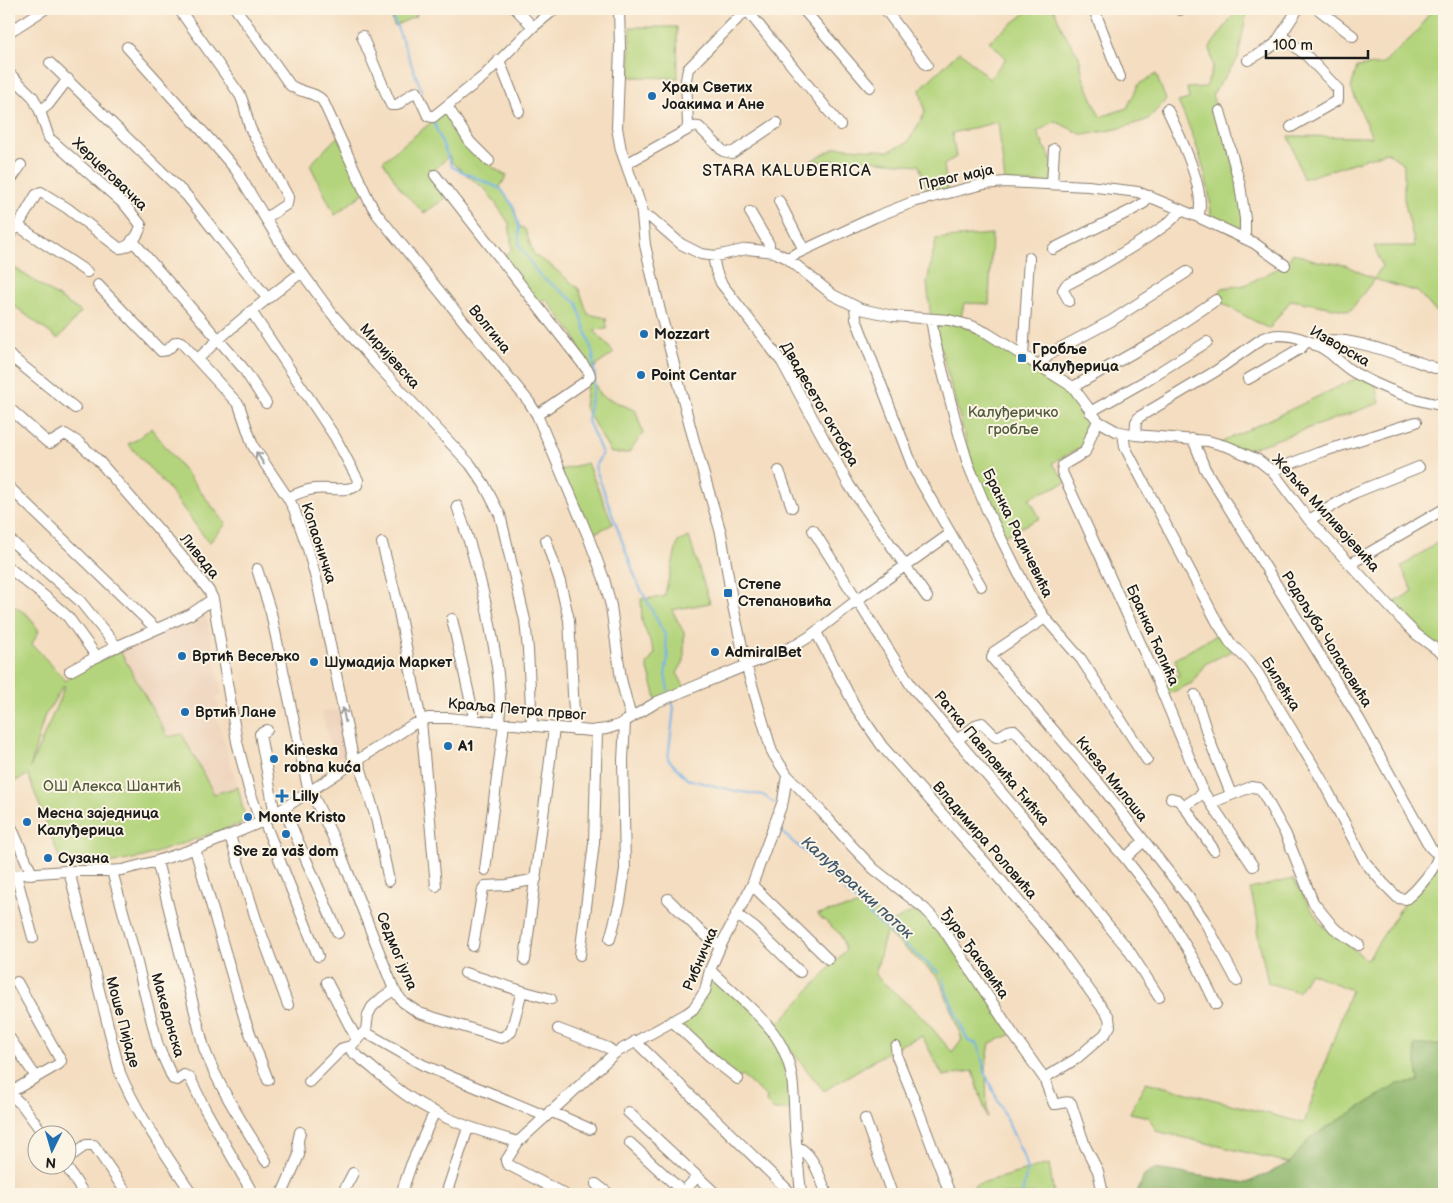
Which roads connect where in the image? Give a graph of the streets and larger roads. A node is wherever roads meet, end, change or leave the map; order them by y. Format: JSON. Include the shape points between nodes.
{"nodes":[{"id":1,"x":45,"y":9,"type":"edge"},
{"id":2,"x":179,"y":9,"type":"edge"},
{"id":3,"x":236,"y":9,"type":"edge"},
{"id":4,"x":516,"y":9,"type":"edge"},
{"id":5,"x":555,"y":9,"type":"edge"},
{"id":6,"x":619,"y":9,"type":"edge"},
{"id":7,"x":746,"y":9,"type":"edge"},
{"id":8,"x":802,"y":9,"type":"edge"},
{"id":9,"x":885,"y":9,"type":"edge"},
{"id":10,"x":1094,"y":9,"type":"edge"},
{"id":11,"x":1298,"y":9,"type":"edge"},
{"id":12,"x":1318,"y":9,"type":"edge"},
{"id":13,"x":533,"y":26,"type":"junction"},
{"id":14,"x":9,"y":32,"type":"edge"},
{"id":15,"x":1281,"y":35,"type":"junction"},
{"id":16,"x":362,"y":36,"type":"dead end"},
{"id":17,"x":1353,"y":36,"type":"dead end"},
{"id":18,"x":127,"y":47,"type":"dead end"},
{"id":19,"x":499,"y":60,"type":"junction"},
{"id":20,"x":1248,"y":60,"type":"dead end"},
{"id":21,"x":50,"y":63,"type":"dead end"},
{"id":22,"x":927,"y":65,"type":"dead end"},
{"id":23,"x":9,"y":73,"type":"edge"},
{"id":24,"x":1120,"y":77,"type":"dead end"},
{"id":25,"x":68,"y":79,"type":"junction"},
{"id":26,"x":870,"y":87,"type":"dead end"},
{"id":27,"x":447,"y":106,"type":"junction"},
{"id":28,"x":1167,"y":108,"type":"dead end"},
{"id":29,"x":40,"y":111,"type":"junction"},
{"id":30,"x":519,"y":111,"type":"dead end"},
{"id":31,"x":1220,"y":111,"type":"dead end"},
{"id":32,"x":778,"y":122,"type":"dead end"},
{"id":33,"x":840,"y":125,"type":"dead end"},
{"id":34,"x":688,"y":126,"type":"junction"},
{"id":35,"x":1291,"y":127,"type":"dead end"},
{"id":36,"x":1054,"y":149,"type":"dead end"},
{"id":37,"x":489,"y":161,"type":"dead end"},
{"id":38,"x":626,"y":164,"type":"junction"},
{"id":39,"x":20,"y":165,"type":"dead end"},
{"id":40,"x":435,"y":175,"type":"dead end"},
{"id":41,"x":9,"y":182,"type":"edge"},
{"id":42,"x":1052,"y":184,"type":"junction"},
{"id":43,"x":1150,"y":196,"type":"junction"},
{"id":44,"x":779,"y":201,"type":"dead end"},
{"id":45,"x":1180,"y":209,"type":"junction"},
{"id":46,"x":750,"y":212,"type":"dead end"},
{"id":47,"x":643,"y":216,"type":"junction"},
{"id":48,"x":1198,"y":217,"type":"junction"},
{"id":49,"x":266,"y":218,"type":"junction"},
{"id":50,"x":18,"y":226,"type":"junction"},
{"id":51,"x":9,"y":235,"type":"edge"},
{"id":52,"x":1245,"y":239,"type":"junction"},
{"id":53,"x":132,"y":240,"type":"junction"},
{"id":54,"x":1053,"y":249,"type":"dead end"},
{"id":55,"x":769,"y":250,"type":"junction"},
{"id":56,"x":804,"y":250,"type":"junction"},
{"id":57,"x":713,"y":256,"type":"junction"},
{"id":58,"x":787,"y":258,"type":"junction"},
{"id":59,"x":1029,"y":258,"type":"dead end"},
{"id":60,"x":1285,"y":265,"type":"dead end"},
{"id":61,"x":87,"y":272,"type":"dead end"},
{"id":62,"x":302,"y":272,"type":"junction"},
{"id":63,"x":1187,"y":272,"type":"dead end"},
{"id":64,"x":98,"y":285,"type":"dead end"},
{"id":65,"x":267,"y":298,"type":"junction"},
{"id":66,"x":1216,"y":300,"type":"dead end"},
{"id":67,"x":1069,"y":301,"type":"dead end"},
{"id":68,"x":855,"y":306,"type":"junction"},
{"id":69,"x":251,"y":311,"type":"junction"},
{"id":70,"x":931,"y":319,"type":"junction"},
{"id":71,"x":218,"y":338,"type":"junction"},
{"id":72,"x":1206,"y":342,"type":"dead end"},
{"id":73,"x":1311,"y":343,"type":"junction"},
{"id":74,"x":9,"y":355,"type":"edge"},
{"id":75,"x":1023,"y":356,"type":"junction"},
{"id":76,"x":198,"y":359,"type":"junction"},
{"id":77,"x":1038,"y":366,"type":"junction"},
{"id":78,"x":1435,"y":368,"type":"dead end"},
{"id":79,"x":1248,"y":379,"type":"dead end"},
{"id":80,"x":1072,"y":387,"type":"junction"},
{"id":81,"x":266,"y":403,"type":"dead end"},
{"id":82,"x":1444,"y":405,"type":"edge"},
{"id":83,"x":9,"y":408,"type":"edge"},
{"id":84,"x":75,"y":408,"type":"dead end"},
{"id":85,"x":1090,"y":412,"type":"junction"},
{"id":86,"x":538,"y":415,"type":"junction"},
{"id":87,"x":1098,"y":421,"type":"junction"},
{"id":88,"x":1416,"y":422,"type":"dead end"},
{"id":89,"x":1124,"y":433,"type":"junction"},
{"id":90,"x":1135,"y":435,"type":"junction"},
{"id":91,"x":1193,"y":439,"type":"junction"},
{"id":92,"x":1419,"y":467,"type":"dead end"},
{"id":93,"x":778,"y":471,"type":"dead end"},
{"id":94,"x":1272,"y":471,"type":"junction"},
{"id":95,"x":9,"y":487,"type":"edge"},
{"id":96,"x":288,"y":498,"type":"junction"},
{"id":97,"x":457,"y":506,"type":"dead end"},
{"id":98,"x":792,"y":507,"type":"dead end"},
{"id":99,"x":1444,"y":509,"type":"edge"},
{"id":100,"x":1309,"y":520,"type":"junction"},
{"id":101,"x":813,"y":530,"type":"dead end"},
{"id":102,"x":950,"y":534,"type":"junction"},
{"id":103,"x":9,"y":538,"type":"edge"},
{"id":104,"x":546,"y":540,"type":"dead end"},
{"id":105,"x":382,"y":543,"type":"dead end"},
{"id":106,"x":1350,"y":564,"type":"junction"},
{"id":107,"x":905,"y":566,"type":"junction"},
{"id":108,"x":9,"y":568,"type":"edge"},
{"id":109,"x":257,"y":569,"type":"dead end"},
{"id":110,"x":981,"y":586,"type":"dead end"},
{"id":111,"x":927,"y":597,"type":"dead end"},
{"id":112,"x":213,"y":599,"type":"junction"},
{"id":113,"x":857,"y":600,"type":"junction"},
{"id":114,"x":1045,"y":618,"type":"junction"},
{"id":115,"x":452,"y":619,"type":"dead end"},
{"id":116,"x":156,"y":629,"type":"junction"},
{"id":117,"x":816,"y":632,"type":"junction"},
{"id":118,"x":117,"y":647,"type":"junction"},
{"id":119,"x":1444,"y":655,"type":"edge"},
{"id":120,"x":97,"y":657,"type":"junction"},
{"id":121,"x":746,"y":665,"type":"junction"},
{"id":122,"x":70,"y":671,"type":"dead end"},
{"id":123,"x":1194,"y":694,"type":"dead end"},
{"id":124,"x":473,"y":720,"type":"junction"},
{"id":125,"x":628,"y":720,"type":"junction"},
{"id":126,"x":421,"y":721,"type":"junction"},
{"id":127,"x":502,"y":724,"type":"junction"},
{"id":128,"x":532,"y":726,"type":"junction"},
{"id":129,"x":554,"y":728,"type":"junction"},
{"id":130,"x":268,"y":730,"type":"dead end"},
{"id":131,"x":575,"y":730,"type":"junction"},
{"id":132,"x":597,"y":730,"type":"junction"},
{"id":133,"x":957,"y":740,"type":"junction"},
{"id":134,"x":1147,"y":760,"type":"dead end"},
{"id":135,"x":356,"y":762,"type":"junction"},
{"id":136,"x":787,"y":775,"type":"junction"},
{"id":137,"x":310,"y":792,"type":"junction"},
{"id":138,"x":1204,"y":793,"type":"junction"},
{"id":139,"x":1231,"y":794,"type":"junction"},
{"id":140,"x":1170,"y":798,"type":"dead end"},
{"id":141,"x":1211,"y":803,"type":"junction"},
{"id":142,"x":1184,"y":806,"type":"junction"},
{"id":143,"x":284,"y":809,"type":"junction"},
{"id":144,"x":275,"y":815,"type":"junction"},
{"id":145,"x":9,"y":822,"type":"edge"},
{"id":146,"x":262,"y":822,"type":"junction"},
{"id":147,"x":230,"y":836,"type":"junction"},
{"id":148,"x":1144,"y":841,"type":"junction"},
{"id":149,"x":195,"y":849,"type":"junction"},
{"id":150,"x":1214,"y":850,"type":"dead end"},
{"id":151,"x":1441,"y":850,"type":"edge"},
{"id":152,"x":1125,"y":858,"type":"junction"},
{"id":153,"x":157,"y":861,"type":"junction"},
{"id":154,"x":1253,"y":866,"type":"dead end"},
{"id":155,"x":485,"y":870,"type":"dead end"},
{"id":156,"x":69,"y":871,"type":"junction"},
{"id":157,"x":112,"y":871,"type":"junction"},
{"id":158,"x":32,"y":874,"type":"junction"},
{"id":159,"x":12,"y":875,"type":"edge"},
{"id":160,"x":536,"y":879,"type":"junction"},
{"id":161,"x":389,"y":881,"type":"dead end"},
{"id":162,"x":752,"y":885,"type":"junction"},
{"id":163,"x":436,"y":886,"type":"dead end"},
{"id":164,"x":668,"y":899,"type":"dead end"},
{"id":165,"x":736,"y":914,"type":"junction"},
{"id":166,"x":338,"y":933,"type":"dead end"},
{"id":167,"x":33,"y":938,"type":"dead end"},
{"id":168,"x":610,"y":939,"type":"dead end"},
{"id":169,"x":1359,"y":945,"type":"dead end"},
{"id":170,"x":473,"y":946,"type":"dead end"},
{"id":171,"x":720,"y":947,"type":"junction"},
{"id":172,"x":580,"y":955,"type":"dead end"},
{"id":173,"x":318,"y":956,"type":"dead end"},
{"id":174,"x":828,"y":959,"type":"dead end"},
{"id":175,"x":525,"y":960,"type":"dead end"},
{"id":176,"x":710,"y":970,"type":"junction"},
{"id":177,"x":800,"y":972,"type":"dead end"},
{"id":178,"x":465,"y":973,"type":"dead end"},
{"id":179,"x":1237,"y":981,"type":"dead end"},
{"id":180,"x":17,"y":982,"type":"dead end"},
{"id":181,"x":327,"y":982,"type":"dead end"},
{"id":182,"x":394,"y":990,"type":"junction"},
{"id":183,"x":522,"y":991,"type":"junction"},
{"id":184,"x":1159,"y":997,"type":"dead end"},
{"id":185,"x":551,"y":999,"type":"dead end"},
{"id":186,"x":1216,"y":1004,"type":"dead end"},
{"id":187,"x":288,"y":1005,"type":"dead end"},
{"id":188,"x":672,"y":1021,"type":"junction"},
{"id":189,"x":558,"y":1029,"type":"dead end"},
{"id":190,"x":365,"y":1032,"type":"junction"},
{"id":191,"x":9,"y":1037,"type":"edge"},
{"id":192,"x":635,"y":1041,"type":"junction"},
{"id":193,"x":354,"y":1043,"type":"junction"},
{"id":194,"x":896,"y":1047,"type":"dead end"},
{"id":195,"x":615,"y":1053,"type":"junction"},
{"id":196,"x":36,"y":1077,"type":"junction"},
{"id":197,"x":1044,"y":1078,"type":"junction"},
{"id":198,"x":738,"y":1079,"type":"dead end"},
{"id":199,"x":268,"y":1080,"type":"dead end"},
{"id":200,"x":309,"y":1082,"type":"dead end"},
{"id":201,"x":9,"y":1093,"type":"edge"},
{"id":202,"x":628,"y":1112,"type":"dead end"},
{"id":203,"x":434,"y":1113,"type":"junction"},
{"id":204,"x":548,"y":1114,"type":"junction"},
{"id":205,"x":865,"y":1119,"type":"dead end"},
{"id":206,"x":37,"y":1126,"type":"edge"},
{"id":207,"x":468,"y":1128,"type":"junction"},
{"id":208,"x":590,"y":1129,"type":"dead end"},
{"id":209,"x":300,"y":1132,"type":"dead end"},
{"id":210,"x":518,"y":1142,"type":"junction"},
{"id":211,"x":630,"y":1143,"type":"dead end"},
{"id":212,"x":797,"y":1147,"type":"junction"},
{"id":213,"x":78,"y":1151,"type":"edge"},
{"id":214,"x":266,"y":1161,"type":"dead end"},
{"id":215,"x":353,"y":1173,"type":"dead end"},
{"id":216,"x":72,"y":1176,"type":"edge"},
{"id":217,"x":697,"y":1177,"type":"junction"},
{"id":218,"x":596,"y":1184,"type":"dead end"},
{"id":219,"x":84,"y":1194,"type":"edge"},
{"id":220,"x":127,"y":1194,"type":"edge"},
{"id":221,"x":192,"y":1194,"type":"edge"},
{"id":222,"x":253,"y":1194,"type":"edge"},
{"id":223,"x":282,"y":1194,"type":"edge"},
{"id":224,"x":342,"y":1194,"type":"edge"},
{"id":225,"x":401,"y":1194,"type":"edge"},
{"id":226,"x":446,"y":1194,"type":"edge"},
{"id":227,"x":564,"y":1194,"type":"edge"},
{"id":228,"x":609,"y":1194,"type":"edge"},
{"id":229,"x":716,"y":1194,"type":"edge"},
{"id":230,"x":792,"y":1194,"type":"edge"},
{"id":231,"x":801,"y":1194,"type":"edge"},
{"id":232,"x":827,"y":1194,"type":"edge"},
{"id":233,"x":892,"y":1194,"type":"edge"},
{"id":234,"x":950,"y":1194,"type":"edge"},
{"id":235,"x":1103,"y":1194,"type":"edge"}],
"edges":[{"from":1,"to":14,"type":"street"},
{"from":2,"to":49,"type":"street","via":[[240,95],[251,130],[288,196],[286,206]]},
{"from":3,"to":86,"type":"street","name":"Волгина","via":[[290,85],[312,93],[323,102],[377,214]]},
{"from":4,"to":13,"type":"street"},
{"from":5,"to":13,"type":"street"},
{"from":6,"to":38,"type":"street","name":"Ђуре Ђаковића","via":[[617,128]]},
{"from":7,"to":33,"type":"street"},
{"from":7,"to":34,"type":"street","via":[[688,69]]},
{"from":8,"to":26,"type":"street"},
{"from":9,"to":22,"type":"street"},
{"from":10,"to":24,"type":"street"},
{"from":11,"to":15,"type":"street"},
{"from":12,"to":17,"type":"street"},
{"from":13,"to":19,"type":"street"},
{"from":15,"to":20,"type":"street","via":[[1268,49]]},
{"from":15,"to":35,"type":"street","via":[[1307,56],[1338,89],[1339,95],[1338,100]]},
{"from":16,"to":27,"type":"street","via":[[391,105],[397,105],[417,92],[430,118]]},
{"from":18,"to":49,"type":"street","name":"Миријевска","via":[[213,143],[241,178]]},
{"from":19,"to":27,"type":"street"},
{"from":19,"to":30,"type":"street"},
{"from":21,"to":25,"type":"street"},
{"from":23,"to":29,"type":"street","name":"Херцеговачка","via":[[29,92]]},
{"from":25,"to":29,"type":"street"},
{"from":25,"to":65,"type":"street","via":[[187,196]]},
{"from":27,"to":37,"type":"street","via":[[470,142]]},
{"from":28,"to":48,"type":"street","via":[[1195,177],[1200,204]]},
{"from":29,"to":53,"type":"street","name":"Херцеговачка","via":[[49,138],[125,205],[139,222],[141,229]]},
{"from":31,"to":52,"type":"street","via":[[1240,184]]},
{"from":32,"to":34,"type":"street","via":[[732,153],[723,151],[699,127]]},
{"from":34,"to":38,"type":"street","via":[[685,131]]},
{"from":36,"to":42,"type":"street"},
{"from":38,"to":47,"type":"street","name":"Ђуре Ђаковића"},
{"from":39,"to":41,"type":"street"},
{"from":40,"to":86,"type":"street","via":[[589,372],[586,381]]},
{"from":42,"to":43,"type":"street","name":"Првог маја","via":[[1132,191]]},
{"from":42,"to":56,"type":"street","name":"Првог маја","via":[[998,182],[939,194],[882,214]]},
{"from":43,"to":45,"type":"street","name":"Првог маја"},
{"from":43,"to":54,"type":"street","via":[[1132,210]]},
{"from":44,"to":56,"type":"street"},
{"from":45,"to":48,"type":"street","name":"Првог маја"},
{"from":45,"to":67,"type":"street","via":[[1165,225],[1111,262],[1066,285],[1063,290]]},
{"from":46,"to":55,"type":"street","via":[[769,244]]},
{"from":47,"to":57,"type":"street","name":"Жељка Миливојевића","via":[[652,218],[691,250]]},
{"from":47,"to":121,"type":"street","name":"Ђуре Ђаковића","via":[[645,245],[658,301],[721,533]]},
{"from":48,"to":52,"type":"street","name":"Првог маја"},
{"from":49,"to":62,"type":"street","name":"Миријевска"},
{"from":50,"to":51,"type":"street"},
{"from":50,"to":53,"type":"street","via":[[41,192],[119,248],[126,247]]},
{"from":50,"to":61,"type":"street"},
{"from":52,"to":60,"type":"street","name":"Првог маја"},
{"from":53,"to":71,"type":"street"},
{"from":55,"to":57,"type":"street","name":"Жељка Миливојевића","via":[[747,249]]},
{"from":55,"to":58,"type":"street","name":"Жељка Миливојевића"},
{"from":56,"to":58,"type":"street","name":"Првог маја"},
{"from":57,"to":107,"type":"street","name":"Двадесетог октобра","via":[[717,276],[782,362],[849,485]]},
{"from":58,"to":68,"type":"street","name":"Жељка Миливојевића","via":[[828,292]]},
{"from":59,"to":75,"type":"street"},
{"from":62,"to":65,"type":"street"},
{"from":62,"to":128,"type":"street","name":"Миријевска","via":[[354,339],[470,464],[498,508],[525,620]]},
{"from":63,"to":77,"type":"street","via":[[1111,321],[1052,353]]},
{"from":64,"to":76,"type":"street","name":"Копаоничка","via":[[161,352],[179,341]]},
{"from":65,"to":69,"type":"street"},
{"from":66,"to":80,"type":"street","via":[[1161,337]]},
{"from":68,"to":70,"type":"street","name":"Жељка Миливојевића","via":[[893,316]]},
{"from":68,"to":102,"type":"street","via":[[856,319],[907,454]]},
{"from":69,"to":71,"type":"street"},
{"from":69,"to":96,"type":"street","via":[[335,437],[358,480],[352,489],[317,488]]},
{"from":70,"to":75,"type":"street","name":"Жељка Миливојевића","via":[[972,326]]},
{"from":70,"to":114,"type":"street","name":"Бранка Радичевића","via":[[968,464],[987,510],[1030,596]]},
{"from":71,"to":76,"type":"street"},
{"from":71,"to":81,"type":"street","via":[[249,375]]},
{"from":72,"to":85,"type":"street"},
{"from":73,"to":78,"type":"street","via":[[1354,342]]},
{"from":73,"to":79,"type":"street"},
{"from":73,"to":82,"type":"street","name":"Изворска","via":[[1356,374],[1422,402]]},
{"from":73,"to":90,"type":"street","name":"Изворска","via":[[1278,335],[1263,338],[1216,371],[1139,417]]},
{"from":74,"to":84,"type":"street"},
{"from":75,"to":77,"type":"street","name":"Жељка Миливојевића"},
{"from":96,"to":76,"type":"street","name":"Копаоничка","one_way":true,"via":[[253,446],[239,405]]},
{"from":77,"to":80,"type":"street","name":"Жељка Миливојевића"},
{"from":80,"to":85,"type":"street","name":"Жељка Миливојевића"},
{"from":83,"to":112,"type":"street","name":"Ливада","via":[[46,441],[54,442],[65,434],[98,460],[185,560]]},
{"from":85,"to":87,"type":"street","name":"Жељка Миливојевића"},
{"from":86,"to":125,"type":"street","name":"Волгина","via":[[604,578]]},
{"from":87,"to":89,"type":"street","name":"Жељка Миливојевића"},
{"from":87,"to":138,"type":"street","name":"Бранка Ћопића","via":[[1085,452],[1063,465],[1062,472],[1158,682]]},
{"from":88,"to":94,"type":"street"},
{"from":89,"to":90,"type":"street","name":"Жељка Миливојевића"},
{"from":89,"to":151,"type":"street","name":"Билећка","via":[[1125,447],[1216,620],[1231,644],[1249,660],[1259,675],[1322,780],[1365,862],[1398,898],[1406,899]]},
{"from":90,"to":91,"type":"street","name":"Жељка Миливојевића"},
{"from":91,"to":94,"type":"street","name":"Жељка Миливојевића","via":[[1241,452]]},
{"from":91,"to":151,"type":"street","name":"Родољуба Чолаковића","via":[[1205,469],[1360,718],[1430,847],[1434,851]]},
{"from":92,"to":100,"type":"street","via":[[1354,493]]},
{"from":93,"to":98,"type":"street"},
{"from":94,"to":100,"type":"street","name":"Жељка Миливојевића"},
{"from":95,"to":116,"type":"street"},
{"from":135,"to":96,"type":"street","name":"Копаоничка","one_way":true,"via":[[319,590],[308,549]]},
{"from":97,"to":127,"type":"street","via":[[474,555],[490,621]]},
{"from":99,"to":106,"type":"street"},
{"from":100,"to":106,"type":"street","name":"Жељка Миливојевића"},
{"from":101,"to":113,"type":"street","name":"Ратка Павловића Ћићка"},
{"from":102,"to":107,"type":"street","name":"Краља Петра првог"},
{"from":102,"to":110,"type":"street"},
{"from":103,"to":118,"type":"street","via":[[80,601]]},
{"from":104,"to":131,"type":"street","via":[[569,620]]},
{"from":105,"to":126,"type":"street"},
{"from":106,"to":119,"type":"street","name":"Жељка Миливојевића","via":[[1416,634]]},
{"from":107,"to":111,"type":"street","name":"Двадесетог октобра"},
{"from":107,"to":113,"type":"street","name":"Краља Петра првог"},
{"from":108,"to":120,"type":"street","via":[[68,617]]},
{"from":109,"to":137,"type":"street","name":"Седмог јула","via":[[271,613]]},
{"from":112,"to":116,"type":"street","via":[[191,614]]},
{"from":112,"to":146,"type":"street","name":"Ливада","via":[[237,742],[249,789]]},
{"from":113,"to":117,"type":"street","name":"Краља Петра првог"},
{"from":113,"to":133,"type":"street","name":"Ратка Павловића Ћићка","via":[[912,687]]},
{"from":114,"to":134,"type":"street","name":"Бранка Радичевића","via":[[1082,659]]},
{"from":114,"to":148,"type":"street","name":"Кнеза Милоша","via":[[994,652],[992,658]]},
{"from":115,"to":124,"type":"street"},
{"from":116,"to":118,"type":"street"},
{"from":117,"to":121,"type":"street","name":"Краља Петра првог","via":[[796,645]]},
{"from":117,"to":197,"type":"street","name":"Владимира Роловића","via":[[856,708],[882,746],[1057,946],[1109,1017],[1108,1030],[1076,1059]]},
{"from":118,"to":120,"type":"street"},
{"from":120,"to":122,"type":"street"},
{"from":121,"to":125,"type":"street","name":"Краља Петра првог","via":[[657,702]]},
{"from":121,"to":136,"type":"street","name":"Ђуре Ђаковића","via":[[772,752]]},
{"from":123,"to":139,"type":"street"},
{"from":124,"to":126,"type":"street","name":"Краља Петра првог","via":[[437,717]]},
{"from":124,"to":127,"type":"street","name":"Краља Петра првог"},
{"from":125,"to":132,"type":"street","name":"Краља Петра првог","via":[[612,728]]},
{"from":125,"to":168,"type":"street","name":"Волгина","via":[[623,760],[624,875]]},
{"from":126,"to":135,"type":"street","name":"Краља Петра првог"},
{"from":126,"to":163,"type":"street"},
{"from":127,"to":128,"type":"street","name":"Краља Петра првог"},
{"from":127,"to":155,"type":"street"},
{"from":128,"to":129,"type":"street","name":"Краља Петра првог"},
{"from":129,"to":131,"type":"street","name":"Краља Петра првог"},
{"from":129,"to":160,"type":"street"},
{"from":130,"to":144,"type":"street","via":[[260,734]]},
{"from":131,"to":132,"type":"street","name":"Краља Петра првог"},
{"from":132,"to":172,"type":"street","via":[[594,843]]},
{"from":133,"to":152,"type":"street","via":[[982,723],[996,737],[1014,730]]},
{"from":133,"to":184,"type":"street","name":"Ратка Павловића Ћићка","via":[[1128,949]]},
{"from":135,"to":137,"type":"street","name":"Краља Петра првог"},
{"from":135,"to":161,"type":"street","name":"Копаоничка","via":[[376,818]]},
{"from":136,"to":162,"type":"street","name":"Рибничка","via":[[782,801]]},
{"from":136,"to":197,"type":"street","name":"Ђуре Ђаковића","via":[[874,869],[925,909],[942,927]]},
{"from":137,"to":143,"type":"street","name":"Краља Петра првог"},
{"from":137,"to":182,"type":"street","name":"Седмог јула","via":[[340,852]]},
{"from":138,"to":141,"type":"street","name":"Бранка Ћопића"},
{"from":138,"to":142,"type":"street"},
{"from":139,"to":141,"type":"street"},
{"from":139,"to":169,"type":"street","via":[[1255,786],[1263,793],[1288,840],[1313,902],[1334,928]]},
{"from":140,"to":142,"type":"street"},
{"from":141,"to":154,"type":"street","name":"Бранка Ћопића"},
{"from":142,"to":150,"type":"street"},
{"from":143,"to":144,"type":"street","name":"Краља Петра првог"},
{"from":143,"to":166,"type":"street"},
{"from":144,"to":146,"type":"street","name":"Краља Петра првог"},
{"from":145,"to":158,"type":"street"},
{"from":146,"to":147,"type":"street","name":"Краља Петра првог"},
{"from":146,"to":173,"type":"street","name":"Ливада"},
{"from":147,"to":149,"type":"street","name":"Краља Петра првог"},
{"from":147,"to":187,"type":"street"},
{"from":148,"to":152,"type":"street"},
{"from":148,"to":179,"type":"street","name":"Кнеза Милоша","via":[[1196,908]]},
{"from":149,"to":153,"type":"street","name":"Краља Петра првог"},
{"from":149,"to":199,"type":"street","via":[[245,1020]]},
{"from":152,"to":186,"type":"street","via":[[1170,918]]},
{"from":153,"to":157,"type":"street","name":"Краља Петра првог"},
{"from":153,"to":214,"type":"street","via":[[204,1048],[235,1110]]},
{"from":156,"to":157,"type":"street","name":"Краља Петра првог"},
{"from":156,"to":158,"type":"street","name":"Краља Петра првог"},
{"from":156,"to":221,"type":"street","name":"Моше Пијаде","via":[[120,1073]]},
{"from":157,"to":222,"type":"street","name":"Македонска","via":[[160,1054],[173,1079],[184,1075],[190,1078]]},
{"from":158,"to":159,"type":"street","name":"Краља Петра првог"},
{"from":159,"to":167,"type":"street"},
{"from":160,"to":170,"type":"street","via":[[483,888]]},
{"from":160,"to":175,"type":"street"},
{"from":162,"to":165,"type":"street","name":"Рибничка"},
{"from":162,"to":174,"type":"street"},
{"from":164,"to":171,"type":"street"},
{"from":165,"to":171,"type":"street","name":"Рибничка"},
{"from":165,"to":177,"type":"street"},
{"from":171,"to":176,"type":"street","name":"Рибничка"},
{"from":176,"to":188,"type":"street","name":"Рибничка","via":[[705,991],[693,1009]]},
{"from":176,"to":212,"type":"street","via":[[766,1024],[781,1045],[794,1085]]},
{"from":178,"to":183,"type":"street"},
{"from":180,"to":196,"type":"street","via":[[60,1058],[59,1064]]},
{"from":181,"to":193,"type":"street"},
{"from":182,"to":183,"type":"street","name":"Седмог јула","via":[[402,1002],[419,1014],[501,1038],[511,1032]]},
{"from":182,"to":190,"type":"street","via":[[372,1007]]},
{"from":183,"to":185,"type":"street"},
{"from":188,"to":192,"type":"street","name":"Рибничка"},
{"from":188,"to":198,"type":"street"},
{"from":189,"to":195,"type":"street"},
{"from":190,"to":193,"type":"street"},
{"from":190,"to":204,"type":"street","via":[[423,1065]]},
{"from":191,"to":196,"type":"street"},
{"from":192,"to":195,"type":"street","name":"Рибничка"},
{"from":192,"to":230,"type":"street"},
{"from":193,"to":200,"type":"street","via":[[343,1048]]},
{"from":193,"to":203,"type":"street","via":[[352,1052]]},
{"from":194,"to":234,"type":"street","via":[[897,1058]]},
{"from":195,"to":204,"type":"street","name":"Рибничка"},
{"from":196,"to":201,"type":"street"},
{"from":197,"to":235,"type":"street","name":"Ђуре Ђаковића","via":[[1054,1104],[1071,1103],[1085,1146],[1098,1170]]},
{"from":201,"to":206,"type":"street"},
{"from":202,"to":217,"type":"street"},
{"from":203,"to":207,"type":"street"},
{"from":203,"to":225,"type":"street"},
{"from":204,"to":208,"type":"street"},
{"from":204,"to":210,"type":"street","name":"Рибничка"},
{"from":205,"to":233,"type":"street"},
{"from":207,"to":210,"type":"street"},
{"from":207,"to":226,"type":"street"},
{"from":209,"to":223,"type":"street","via":[[299,1155]]},
{"from":210,"to":227,"type":"street","name":"Рибничка","via":[[506,1160],[507,1164]]},
{"from":211,"to":217,"type":"street","via":[[683,1192]]},
{"from":212,"to":231,"type":"street"},
{"from":212,"to":232,"type":"street","via":[[813,1163]]},
{"from":213,"to":220,"type":"street","via":[[86,1145],[94,1145]]},
{"from":215,"to":224,"type":"street"},
{"from":216,"to":219,"type":"street"},
{"from":217,"to":229,"type":"street"},
{"from":218,"to":228,"type":"street"}]}
